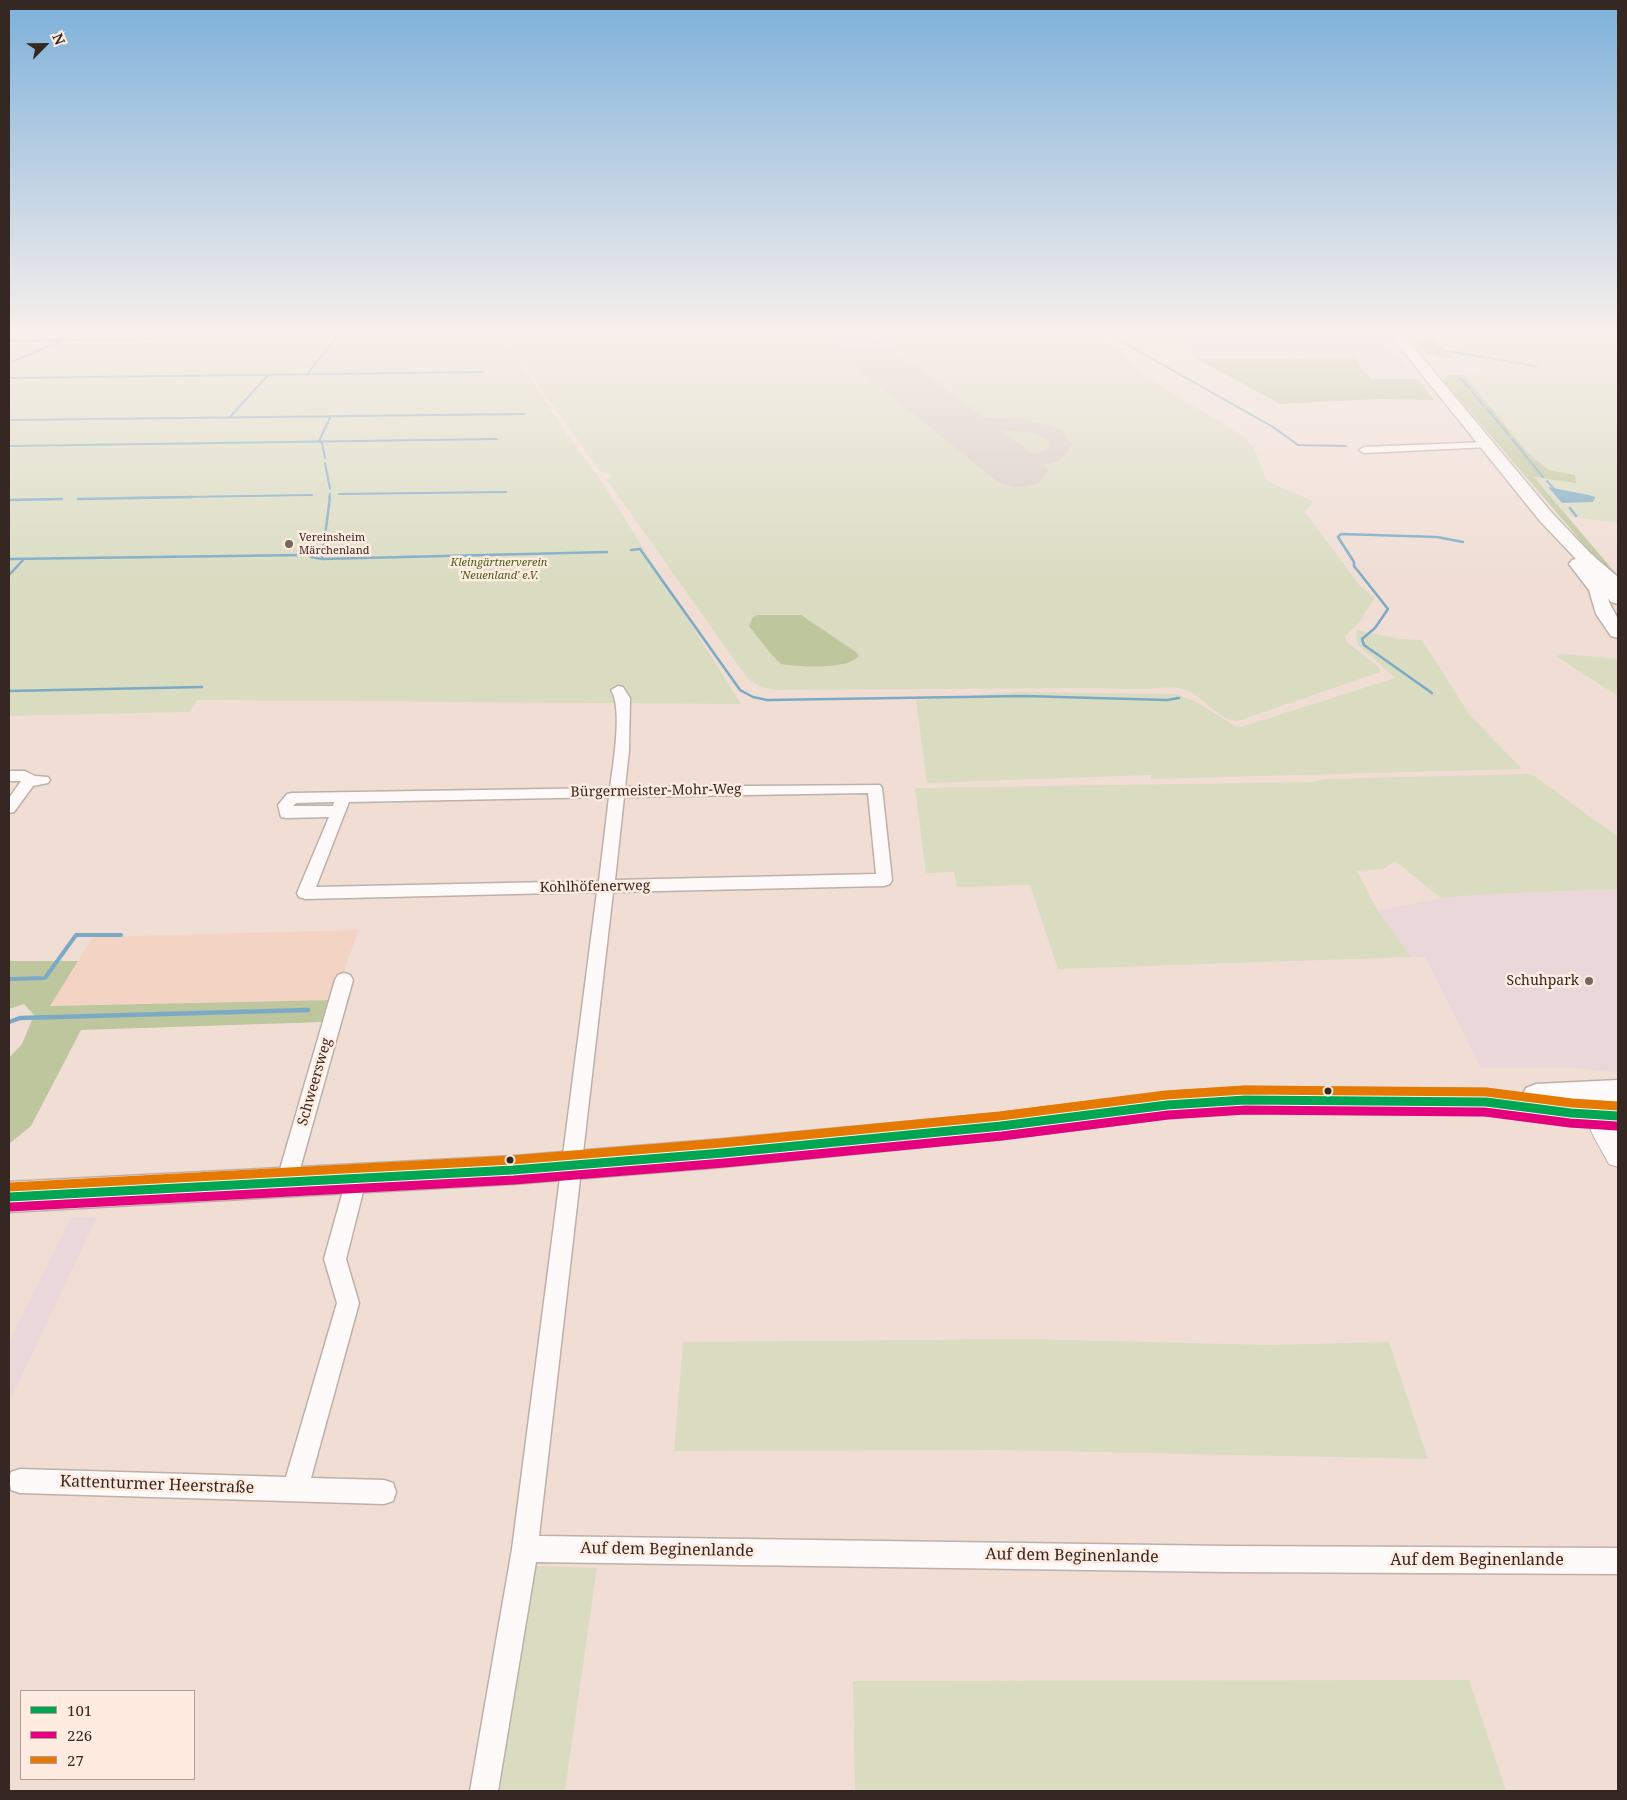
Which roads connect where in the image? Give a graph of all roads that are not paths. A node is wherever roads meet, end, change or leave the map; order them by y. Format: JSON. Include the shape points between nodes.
{"nodes":[{"id":1,"x":1462,"y":415,"type":"edge"},
{"id":2,"x":1487,"y":445,"type":"junction"},
{"id":3,"x":1364,"y":450,"type":"dead end"},
{"id":4,"x":1546,"y":517,"type":"junction"},
{"id":5,"x":1586,"y":559,"type":"junction"},
{"id":6,"x":1618,"y":586,"type":"edge"},
{"id":7,"x":1598,"y":590,"type":"junction"},
{"id":8,"x":1618,"y":598,"type":"edge"},
{"id":9,"x":1618,"y":616,"type":"edge"},
{"id":10,"x":1618,"y":632,"type":"edge"},
{"id":11,"x":618,"y":690,"type":"dead end"},
{"id":12,"x":9,"y":776,"type":"edge"},
{"id":13,"x":618,"y":792,"type":"junction"},
{"id":14,"x":344,"y":797,"type":"junction"},
{"id":15,"x":9,"y":808,"type":"edge"},
{"id":16,"x":338,"y":811,"type":"junction"},
{"id":17,"x":884,"y":880,"type":"joint"},
{"id":18,"x":605,"y":887,"type":"junction"},
{"id":19,"x":344,"y":980,"type":"dead end"},
{"id":20,"x":1610,"y":1110,"type":"edge"},
{"id":21,"x":1618,"y":1156,"type":"edge"},
{"id":22,"x":573,"y":1165,"type":"junction"},
{"id":23,"x":356,"y":1180,"type":"junction"},
{"id":24,"x":286,"y":1183,"type":"junction"},
{"id":25,"x":9,"y":1197,"type":"edge"},
{"id":26,"x":20,"y":1481,"type":"dead end"},
{"id":27,"x":295,"y":1490,"type":"junction"},
{"id":28,"x":384,"y":1492,"type":"dead end"},
{"id":29,"x":525,"y":1548,"type":"junction"},
{"id":30,"x":1618,"y":1561,"type":"edge"},
{"id":31,"x":484,"y":1791,"type":"edge"}],
"edges":[{"from":1,"to":2,"type":"main road"},
{"from":2,"to":3,"type":"street"},
{"from":2,"to":4,"type":"main road"},
{"from":4,"to":5,"type":"main road"},
{"from":4,"to":7,"type":"main road","via":[[1559,540]]},
{"from":5,"to":6,"type":"main road"},
{"from":5,"to":8,"type":"highway"},
{"from":7,"to":9,"type":"highway"},
{"from":7,"to":10,"type":"main road","via":[[1605,614]]},
{"from":11,"to":13,"type":"street","via":[[623,698]]},
{"from":12,"to":15,"type":"street","via":[[25,776],[36,781]]},
{"from":13,"to":14,"type":"street","name":"Bürgermeister-Mohr-Weg"},
{"from":13,"to":17,"type":"street","name":"Bürgermeister-Mohr-Weg","via":[[875,788]]},
{"from":13,"to":18,"type":"street"},
{"from":14,"to":16,"type":"street"},
{"from":14,"to":16,"type":"street","name":"Bürgermeister-Mohr-Weg","via":[[292,798],[285,805],[286,813]]},
{"from":16,"to":18,"type":"street","name":"Kohlhöfenerweg","via":[[306,892]]},
{"from":17,"to":18,"type":"street","name":"Kohlhöfenerweg"},
{"from":18,"to":22,"type":"street"},
{"from":19,"to":24,"type":"street","name":"Schweersweg"},
{"from":20,"to":21,"type":"street"},
{"from":20,"to":22,"type":"main road","via":[[1486,1102],[1279,1100],[1167,1105],[992,1127]]},
{"from":22,"to":23,"type":"main road"},
{"from":22,"to":29,"type":"street"},
{"from":23,"to":24,"type":"main road"},
{"from":23,"to":27,"type":"street","via":[[335,1260],[348,1303]]},
{"from":24,"to":25,"type":"main road"},
{"from":26,"to":27,"type":"street","name":"Kattenturmer Heerstraße"},
{"from":27,"to":28,"type":"street","name":"Kattenturmer Heerstraße"},
{"from":29,"to":30,"type":"street","name":"Auf dem Beginenlande","via":[[1237,1559]]},
{"from":29,"to":31,"type":"street"}]}
